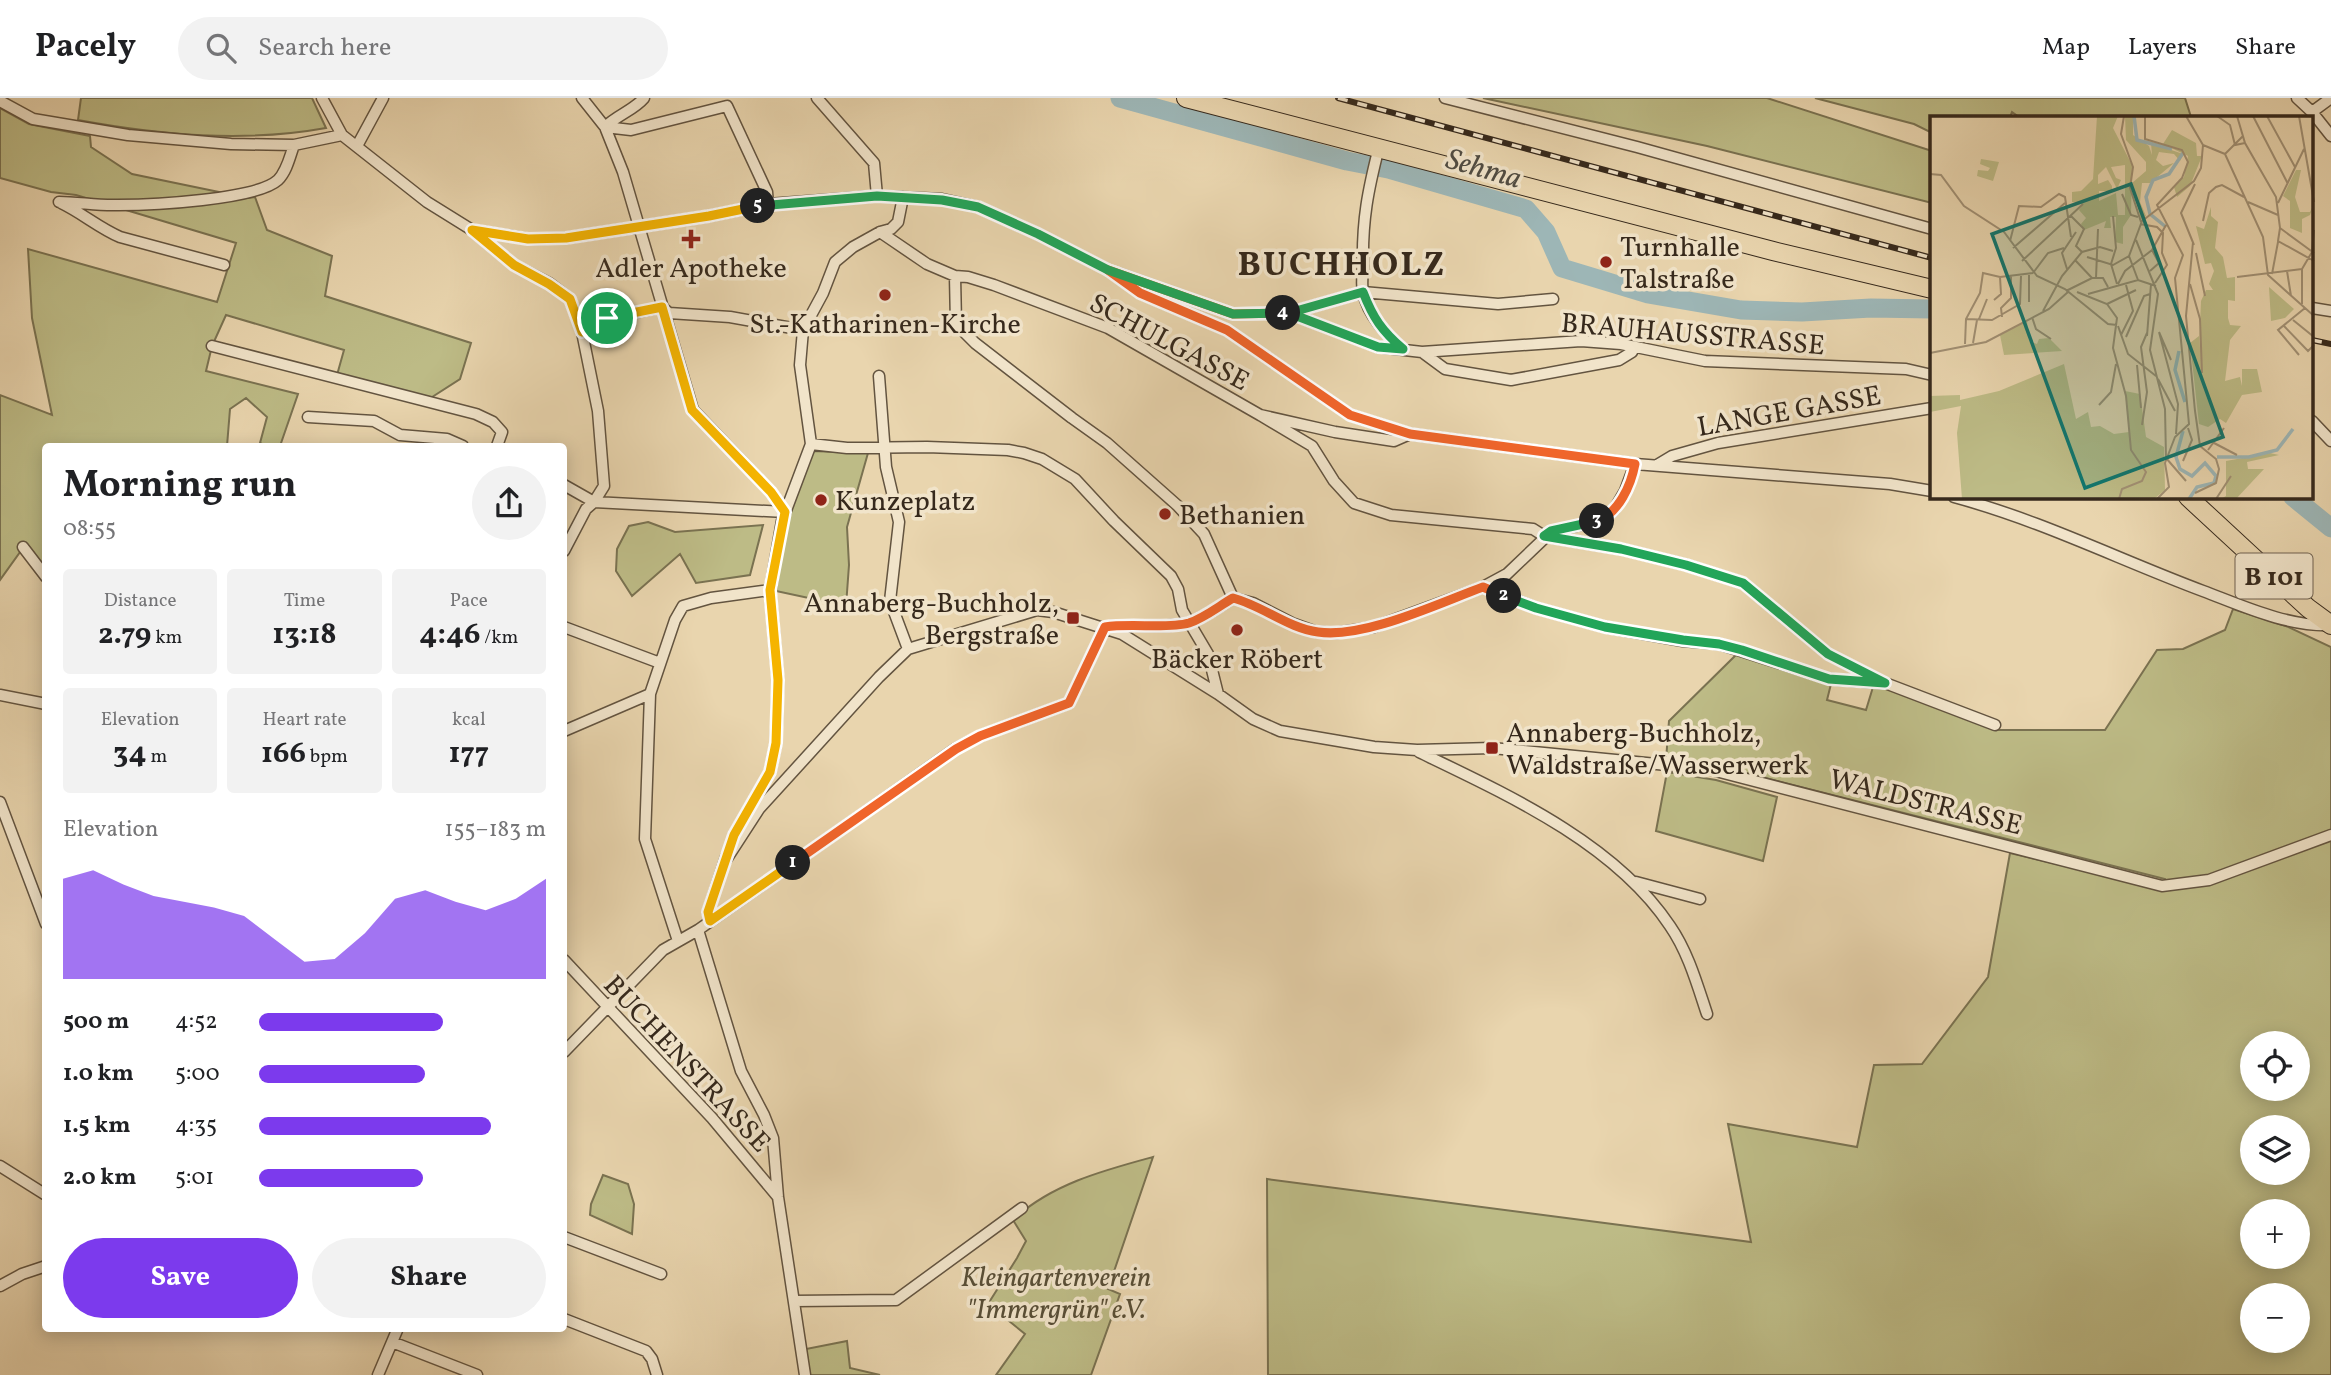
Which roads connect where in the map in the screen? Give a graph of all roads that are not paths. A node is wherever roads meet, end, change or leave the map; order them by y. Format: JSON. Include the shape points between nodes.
{"nodes":[{"id":1,"x":322,"y":98,"type":"edge"},
{"id":2,"x":383,"y":98,"type":"edge"},
{"id":3,"x":582,"y":98,"type":"edge"},
{"id":4,"x":644,"y":98,"type":"edge"},
{"id":5,"x":817,"y":98,"type":"edge"},
{"id":6,"x":1186,"y":98,"type":"edge"},
{"id":7,"x":1445,"y":98,"type":"edge"},
{"id":8,"x":2297,"y":98,"type":"edge"},
{"id":9,"x":2331,"y":98,"type":"edge"},
{"id":10,"x":0,"y":102,"type":"edge"},
{"id":11,"x":2312,"y":112,"type":"junction"},
{"id":12,"x":605,"y":127,"type":"junction"},
{"id":13,"x":342,"y":135,"type":"junction"},
{"id":14,"x":2331,"y":136,"type":"edge"},
{"id":15,"x":294,"y":145,"type":"junction"},
{"id":16,"x":357,"y":146,"type":"junction"},
{"id":17,"x":1378,"y":151,"type":"junction"},
{"id":18,"x":877,"y":196,"type":"junction"},
{"id":19,"x":903,"y":197,"type":"junction"},
{"id":20,"x":768,"y":204,"type":"junction"},
{"id":21,"x":639,"y":227,"type":"junction"},
{"id":22,"x":1930,"y":228,"type":"edge"},
{"id":23,"x":472,"y":230,"type":"junction"},
{"id":24,"x":880,"y":232,"type":"junction"},
{"id":25,"x":224,"y":265,"type":"dead end"},
{"id":26,"x":1108,"y":270,"type":"junction"},
{"id":27,"x":955,"y":276,"type":"junction"},
{"id":28,"x":1930,"y":289,"type":"edge"},
{"id":29,"x":1363,"y":292,"type":"junction"},
{"id":30,"x":1553,"y":299,"type":"dead end"},
{"id":31,"x":662,"y":307,"type":"junction"},
{"id":32,"x":1289,"y":313,"type":"junction"},
{"id":33,"x":803,"y":330,"type":"junction"},
{"id":34,"x":582,"y":332,"type":"junction"},
{"id":35,"x":212,"y":345,"type":"dead end"},
{"id":36,"x":1634,"y":347,"type":"junction"},
{"id":37,"x":1403,"y":349,"type":"junction"},
{"id":38,"x":1422,"y":352,"type":"junction"},
{"id":39,"x":1930,"y":375,"type":"edge"},
{"id":40,"x":879,"y":376,"type":"dead end"},
{"id":41,"x":1930,"y":408,"type":"edge"},
{"id":42,"x":1260,"y":415,"type":"junction"},
{"id":43,"x":308,"y":417,"type":"dead end"},
{"id":44,"x":2314,"y":423,"type":"edge"},
{"id":45,"x":1410,"y":434,"type":"junction"},
{"id":46,"x":2331,"y":441,"type":"edge"},
{"id":47,"x":456,"y":443,"type":"edge"},
{"id":48,"x":498,"y":443,"type":"edge"},
{"id":49,"x":811,"y":444,"type":"junction"},
{"id":50,"x":885,"y":448,"type":"junction"},
{"id":51,"x":1635,"y":464,"type":"junction"},
{"id":52,"x":1657,"y":465,"type":"junction"},
{"id":53,"x":567,"y":487,"type":"edge"},
{"id":54,"x":1930,"y":491,"type":"edge"},
{"id":55,"x":1960,"y":499,"type":"edge"},
{"id":56,"x":2190,"y":499,"type":"edge"},
{"id":57,"x":594,"y":502,"type":"junction"},
{"id":58,"x":785,"y":512,"type":"junction"},
{"id":59,"x":1544,"y":536,"type":"junction"},
{"id":60,"x":567,"y":545,"type":"edge"},
{"id":61,"x":23,"y":547,"type":"dead end"},
{"id":62,"x":42,"y":572,"type":"edge"},
{"id":63,"x":1483,"y":587,"type":"junction"},
{"id":64,"x":770,"y":590,"type":"junction"},
{"id":65,"x":1233,"y":598,"type":"junction"},
{"id":66,"x":1190,"y":622,"type":"junction"},
{"id":67,"x":2331,"y":625,"type":"edge"},
{"id":68,"x":1105,"y":627,"type":"junction"},
{"id":69,"x":567,"y":628,"type":"edge"},
{"id":70,"x":908,"y":649,"type":"junction"},
{"id":71,"x":660,"y":663,"type":"junction"},
{"id":72,"x":1885,"y":683,"type":"junction"},
{"id":73,"x":650,"y":694,"type":"junction"},
{"id":74,"x":1218,"y":694,"type":"junction"},
{"id":75,"x":0,"y":695,"type":"edge"},
{"id":76,"x":42,"y":703,"type":"edge"},
{"id":77,"x":1995,"y":725,"type":"dead end"},
{"id":78,"x":567,"y":730,"type":"edge"},
{"id":79,"x":1417,"y":750,"type":"junction"},
{"id":80,"x":0,"y":802,"type":"edge"},
{"id":81,"x":2331,"y":835,"type":"edge"},
{"id":82,"x":724,"y":863,"type":"junction"},
{"id":83,"x":1634,"y":881,"type":"junction"},
{"id":84,"x":1700,"y":900,"type":"dead end"},
{"id":85,"x":42,"y":913,"type":"edge"},
{"id":86,"x":710,"y":921,"type":"junction"},
{"id":87,"x":698,"y":930,"type":"junction"},
{"id":88,"x":678,"y":942,"type":"junction"},
{"id":89,"x":567,"y":963,"type":"edge"},
{"id":90,"x":606,"y":1007,"type":"junction"},
{"id":91,"x":1707,"y":1014,"type":"dead end"},
{"id":92,"x":567,"y":1049,"type":"edge"},
{"id":93,"x":0,"y":1166,"type":"edge"},
{"id":94,"x":42,"y":1192,"type":"edge"},
{"id":95,"x":778,"y":1197,"type":"junction"},
{"id":96,"x":1022,"y":1208,"type":"dead end"},
{"id":97,"x":567,"y":1238,"type":"edge"},
{"id":98,"x":42,"y":1267,"type":"edge"},
{"id":99,"x":662,"y":1274,"type":"dead end"},
{"id":100,"x":0,"y":1286,"type":"edge"},
{"id":101,"x":794,"y":1301,"type":"junction"},
{"id":102,"x":567,"y":1320,"type":"edge"},
{"id":103,"x":396,"y":1332,"type":"edge"},
{"id":104,"x":392,"y":1342,"type":"junction"},
{"id":105,"x":378,"y":1375,"type":"edge"},
{"id":106,"x":477,"y":1375,"type":"edge"},
{"id":107,"x":657,"y":1375,"type":"edge"},
{"id":108,"x":804,"y":1375,"type":"edge"}],
"edges":[{"from":1,"to":13,"type":"street"},
{"from":2,"to":16,"type":"street"},
{"from":3,"to":12,"type":"street"},
{"from":4,"to":12,"type":"street"},
{"from":5,"to":18,"type":"street","via":[[874,163]]},
{"from":6,"to":17,"type":"main road"},
{"from":7,"to":22,"type":"street"},
{"from":8,"to":11,"type":"street"},
{"from":9,"to":11,"type":"street"},
{"from":10,"to":15,"type":"street","via":[[33,119],[128,135]]},
{"from":11,"to":14,"type":"street"},
{"from":12,"to":20,"type":"street","via":[[631,130],[727,106],[767,192]]},
{"from":12,"to":21,"type":"street"},
{"from":13,"to":15,"type":"street"},
{"from":13,"to":16,"type":"street"},
{"from":15,"to":25,"type":"street","via":[[278,180],[256,190],[205,199],[116,205],[59,202],[120,237]]},
{"from":16,"to":23,"type":"street","via":[[427,202]]},
{"from":17,"to":28,"type":"main road"},
{"from":17,"to":29,"type":"street","via":[[1363,222]]},
{"from":18,"to":19,"type":"street"},
{"from":18,"to":20,"type":"street"},
{"from":19,"to":24,"type":"street","via":[[898,222]]},
{"from":19,"to":26,"type":"street","via":[[978,207]]},
{"from":20,"to":21,"type":"street"},
{"from":21,"to":23,"type":"street","via":[[528,239]]},
{"from":21,"to":31,"type":"street"},
{"from":23,"to":34,"type":"street","via":[[514,265],[570,299]]},
{"from":24,"to":27,"type":"street","name":"SCHULGASSE","via":[[927,264]]},
{"from":24,"to":33,"type":"street","via":[[835,262]]},
{"from":26,"to":32,"type":"street","via":[[1233,314]]},
{"from":26,"to":45,"type":"street","via":[[1140,293],[1227,330],[1350,415]]},
{"from":27,"to":42,"type":"street","name":"SCHULGASSE","via":[[994,285],[1108,328]]},
{"from":27,"to":65,"type":"street","via":[[956,324],[1130,461],[1178,506],[1204,534]]},
{"from":29,"to":30,"type":"street","via":[[1498,304]]},
{"from":29,"to":32,"type":"street"},
{"from":29,"to":37,"type":"street","via":[[1385,333]]},
{"from":31,"to":33,"type":"street","via":[[669,313],[730,317]]},
{"from":31,"to":34,"type":"street","via":[[607,318]]},
{"from":31,"to":58,"type":"street","via":[[692,410]]},
{"from":32,"to":37,"type":"street","name":"BRAUHAUSSTRASSE","via":[[1378,347]]},
{"from":33,"to":49,"type":"street","via":[[800,365]]},
{"from":34,"to":57,"type":"street","via":[[597,411],[604,486]]},
{"from":35,"to":48,"type":"street","via":[[476,414],[502,432]]},
{"from":36,"to":38,"type":"street","name":"BRAUHAUSSTRASSE","via":[[1581,341]]},
{"from":36,"to":38,"type":"street","via":[[1619,360],[1511,380],[1445,369]]},
{"from":36,"to":39,"type":"street","name":"BRAUHAUSSTRASSE","via":[[1704,361],[1906,369]]},
{"from":37,"to":38,"type":"street","name":"BRAUHAUSSTRASSE"},
{"from":40,"to":50,"type":"street"},
{"from":41,"to":52,"type":"street","name":"LANGE GASSE","via":[[1718,443]]},
{"from":42,"to":45,"type":"street","name":"SCHULGASSE","via":[[1394,441]]},
{"from":42,"to":59,"type":"street","via":[[1312,446],[1354,503],[1391,515],[1533,529]]},
{"from":43,"to":47,"type":"street","via":[[374,421],[400,435]]},
{"from":44,"to":46,"type":"street"},
{"from":45,"to":51,"type":"street"},
{"from":49,"to":50,"type":"street"},
{"from":49,"to":58,"type":"street"},
{"from":50,"to":66,"type":"street","via":[[1008,450],[1059,469],[1075,479],[1171,576]]},
{"from":50,"to":70,"type":"street","via":[[899,522],[890,601]]},
{"from":51,"to":52,"type":"street"},
{"from":51,"to":59,"type":"street","via":[[1614,510],[1601,520]]},
{"from":52,"to":54,"type":"street"},
{"from":53,"to":57,"type":"street"},
{"from":55,"to":67,"type":"street","via":[[2046,527],[2238,604],[2305,624]]},
{"from":56,"to":67,"type":"main road","number":"B 101"},
{"from":57,"to":58,"type":"street"},
{"from":57,"to":60,"type":"street"},
{"from":58,"to":64,"type":"street"},
{"from":59,"to":63,"type":"street","via":[[1507,574]]},
{"from":59,"to":72,"type":"street","via":[[1621,549],[1743,583],[1828,654]]},
{"from":61,"to":62,"type":"street"},
{"from":63,"to":65,"type":"street","via":[[1374,627],[1336,633],[1317,632]]},
{"from":63,"to":72,"type":"street","via":[[1605,627],[1719,644],[1829,679]]},
{"from":64,"to":71,"type":"street","via":[[683,606]]},
{"from":64,"to":82,"type":"street","via":[[778,680],[776,743],[770,772],[734,835]]},
{"from":65,"to":66,"type":"street"},
{"from":66,"to":68,"type":"street"},
{"from":66,"to":74,"type":"street","via":[[1208,654]]},
{"from":68,"to":70,"type":"street","via":[[1037,610]]},
{"from":68,"to":74,"type":"street","name":"WALDSTRASSE"},
{"from":68,"to":86,"type":"street","via":[[1069,703],[956,749]]},
{"from":69,"to":71,"type":"street"},
{"from":70,"to":82,"type":"street","via":[[759,809]]},
{"from":71,"to":73,"type":"street"},
{"from":72,"to":77,"type":"street"},
{"from":73,"to":78,"type":"street"},
{"from":73,"to":88,"type":"street","via":[[645,839]]},
{"from":74,"to":79,"type":"street","name":"WALDSTRASSE","via":[[1253,719],[1280,731]]},
{"from":75,"to":76,"type":"street"},
{"from":79,"to":81,"type":"street","name":"WALDSTRASSE","via":[[1492,748],[1708,769],[2162,886],[2209,880]]},
{"from":79,"to":83,"type":"street","via":[[1530,808]]},
{"from":80,"to":85,"type":"street"},
{"from":82,"to":86,"type":"street","via":[[708,912]]},
{"from":83,"to":84,"type":"street"},
{"from":83,"to":91,"type":"street","via":[[1685,952]]},
{"from":86,"to":87,"type":"street"},
{"from":87,"to":88,"type":"street"},
{"from":87,"to":95,"type":"street","via":[[741,1071],[773,1138]]},
{"from":88,"to":90,"type":"street","via":[[663,950]]},
{"from":89,"to":90,"type":"street","name":"BUCHENSTRASSE"},
{"from":90,"to":92,"type":"street"},
{"from":90,"to":95,"type":"street","name":"BUCHENSTRASSE","via":[[712,1118]]},
{"from":93,"to":94,"type":"street"},
{"from":95,"to":101,"type":"street"},
{"from":96,"to":101,"type":"street","via":[[896,1300]]},
{"from":97,"to":99,"type":"street"},
{"from":98,"to":100,"type":"street"},
{"from":101,"to":108,"type":"street"},
{"from":102,"to":107,"type":"street","via":[[646,1351]]},
{"from":103,"to":104,"type":"street"},
{"from":104,"to":105,"type":"street"},
{"from":104,"to":106,"type":"street"}]}
